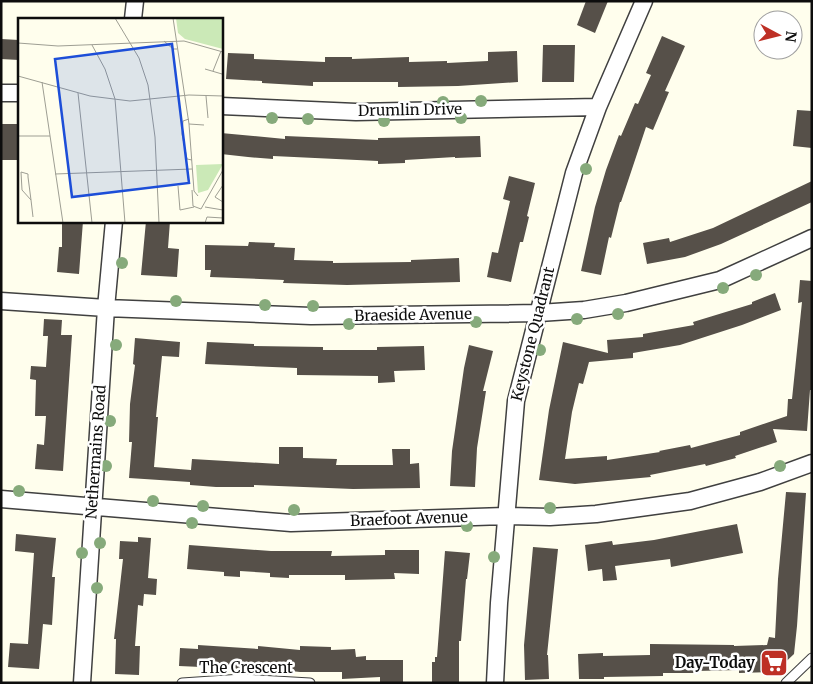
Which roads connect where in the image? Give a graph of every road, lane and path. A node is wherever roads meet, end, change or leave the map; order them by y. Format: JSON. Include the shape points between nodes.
{"nodes":[{"id":1,"x":135,"y":1,"type":"edge"},
{"id":2,"x":644,"y":1,"type":"edge"},
{"id":3,"x":133,"y":18,"type":"edge"},
{"id":4,"x":1,"y":93,"type":"edge"},
{"id":5,"x":18,"y":93,"type":"edge"},
{"id":6,"x":222,"y":106,"type":"edge"},
{"id":7,"x":598,"y":107,"type":"junction"},
{"id":8,"x":114,"y":222,"type":"edge"},
{"id":9,"x":812,"y":238,"type":"edge"},
{"id":10,"x":1,"y":301,"type":"edge"},
{"id":11,"x":106,"y":308,"type":"junction"},
{"id":12,"x":538,"y":313,"type":"junction"},
{"id":13,"x":812,"y":463,"type":"edge"},
{"id":14,"x":1,"y":499,"type":"edge"},
{"id":15,"x":93,"y":506,"type":"junction"},
{"id":16,"x":505,"y":516,"type":"junction"},
{"id":17,"x":812,"y":658,"type":"edge"},
{"id":18,"x":82,"y":683,"type":"edge"},
{"id":19,"x":182,"y":683,"type":"edge"},
{"id":20,"x":310,"y":683,"type":"edge"},
{"id":21,"x":495,"y":683,"type":"edge"},
{"id":22,"x":786,"y":683,"type":"edge"}],
"edges":[{"from":1,"to":3,"type":"street"},
{"from":2,"to":7,"type":"street","name":"Keystone Quadrant"},
{"from":4,"to":5,"type":"street"},
{"from":6,"to":7,"type":"street","name":"Drumlin Drive","via":[[356,112]]},
{"from":7,"to":12,"type":"street","name":"Keystone Quadrant","via":[[574,173]]},
{"from":8,"to":11,"type":"street","name":"Nethermains Road"},
{"from":9,"to":12,"type":"street","name":"Braeside Avenue","via":[[720,280],[626,303]]},
{"from":10,"to":11,"type":"street","name":"Braeside Avenue"},
{"from":11,"to":12,"type":"street","name":"Braeside Avenue","via":[[311,316]]},
{"from":11,"to":15,"type":"street","name":"Nethermains Road"},
{"from":12,"to":16,"type":"street","name":"Keystone Quadrant","via":[[516,401]]},
{"from":13,"to":16,"type":"street","name":"Braefoot Avenue","via":[[760,482],[690,501],[596,514]]},
{"from":14,"to":15,"type":"street","name":"Braefoot Avenue"},
{"from":15,"to":16,"type":"street","name":"Braefoot Avenue","via":[[291,523]]},
{"from":15,"to":18,"type":"street","name":"Nethermains Road"},
{"from":16,"to":21,"type":"street","name":"Keystone Quadrant"},
{"from":17,"to":22,"type":"lane"},
{"from":19,"to":20,"type":"lane","name":"The Crescent","via":[[242,679]]}]}
